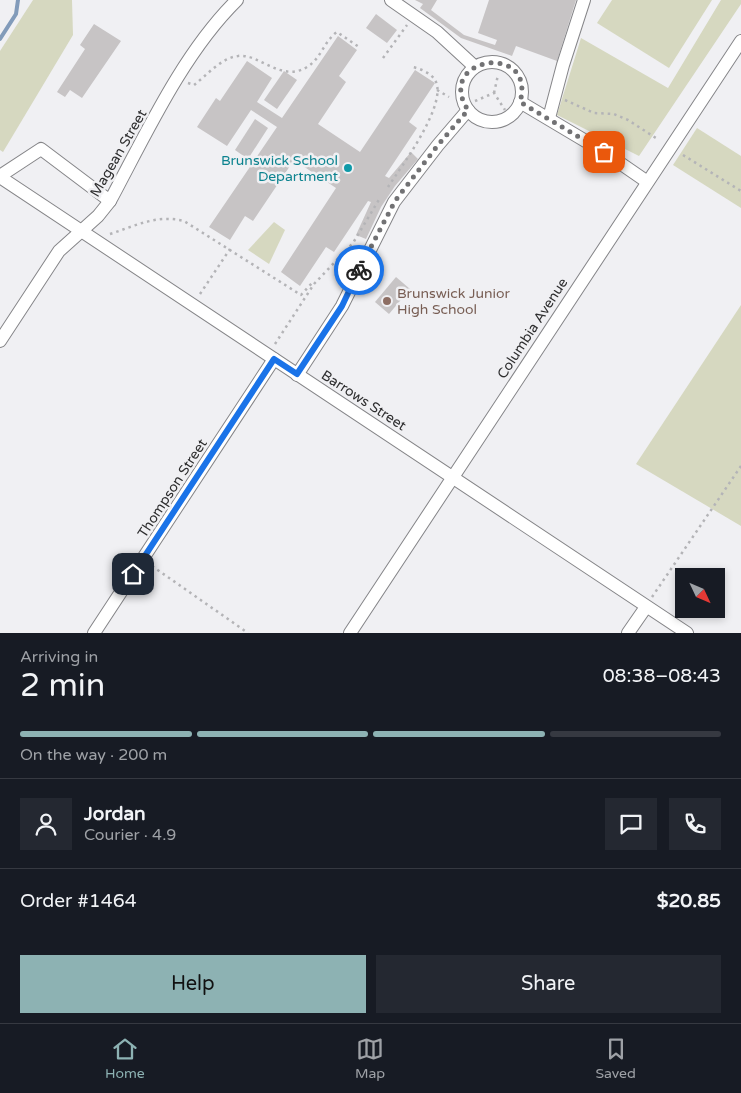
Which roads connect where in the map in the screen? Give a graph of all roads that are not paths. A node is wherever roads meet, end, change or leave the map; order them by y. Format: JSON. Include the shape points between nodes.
{"nodes":[{"id":1,"x":238,"y":0,"type":"edge"},
{"id":2,"x":391,"y":0,"type":"edge"},
{"id":3,"x":584,"y":0,"type":"edge"},
{"id":4,"x":741,"y":41,"type":"edge"},
{"id":5,"x":475,"y":66,"type":"junction"},
{"id":6,"x":520,"y":102,"type":"junction"},
{"id":7,"x":468,"y":107,"type":"junction"},
{"id":8,"x":549,"y":118,"type":"junction"},
{"id":9,"x":0,"y":176,"type":"edge"},
{"id":10,"x":646,"y":181,"type":"junction"},
{"id":11,"x":110,"y":201,"type":"junction"},
{"id":12,"x":82,"y":230,"type":"junction"},
{"id":13,"x":0,"y":340,"type":"edge"},
{"id":14,"x":274,"y":359,"type":"junction"},
{"id":15,"x":297,"y":374,"type":"junction"},
{"id":16,"x":452,"y":475,"type":"junction"},
{"id":17,"x":646,"y":607,"type":"junction"},
{"id":18,"x":94,"y":633,"type":"edge"},
{"id":19,"x":350,"y":633,"type":"edge"},
{"id":20,"x":628,"y":633,"type":"edge"},
{"id":21,"x":687,"y":633,"type":"edge"}],
"edges":[{"from":1,"to":11,"type":"street","name":"Magean Street","via":[[217,23],[177,81]]},
{"from":2,"to":5,"type":"street","via":[[437,32]]},
{"from":3,"to":8,"type":"street"},
{"from":4,"to":10,"type":"street","name":"Columbia Avenue"},
{"from":5,"to":6,"type":"street","via":[[496,62],[510,67],[520,80]]},
{"from":5,"to":7,"type":"street","via":[[462,86],[463,100]]},
{"from":6,"to":7,"type":"street","via":[[513,113],[496,122],[479,119]]},
{"from":6,"to":8,"type":"street"},
{"from":7,"to":15,"type":"street","via":[[394,202],[342,306]]},
{"from":8,"to":10,"type":"street"},
{"from":9,"to":11,"type":"street","via":[[41,149]]},
{"from":9,"to":12,"type":"street","name":"Barrows Street"},
{"from":10,"to":16,"type":"street","name":"Columbia Avenue"},
{"from":11,"to":12,"type":"street","name":"Magean Street"},
{"from":12,"to":13,"type":"street","name":"Magean Street","via":[[70,239],[48,266]]},
{"from":12,"to":14,"type":"street","name":"Barrows Street"},
{"from":14,"to":15,"type":"street","name":"Barrows Street"},
{"from":14,"to":18,"type":"street","name":"Thompson Street"},
{"from":15,"to":16,"type":"street","name":"Barrows Street"},
{"from":16,"to":17,"type":"street","name":"Barrows Street"},
{"from":16,"to":19,"type":"street","name":"Columbia Avenue"},
{"from":17,"to":20,"type":"street"},
{"from":17,"to":21,"type":"street","name":"Barrows Street"}]}
